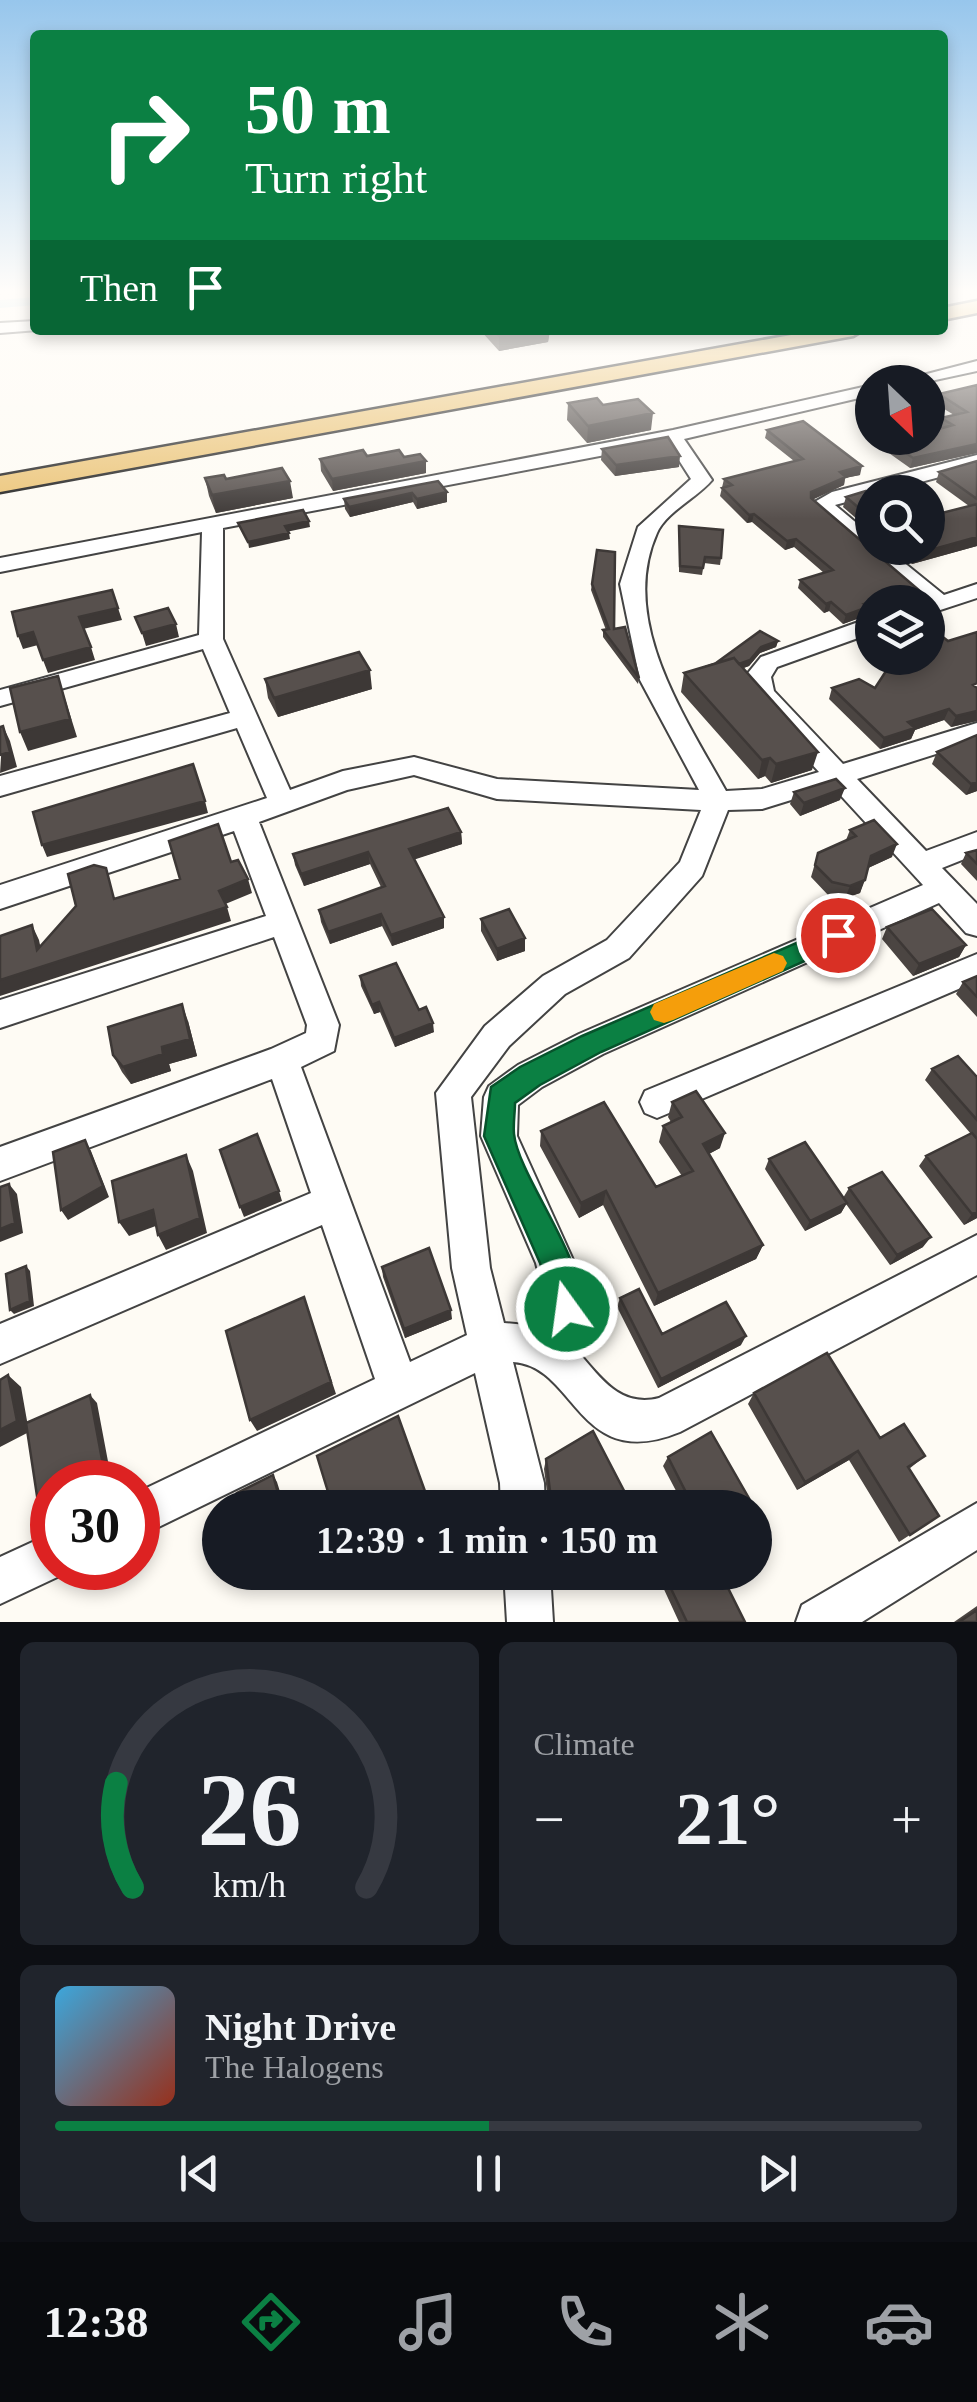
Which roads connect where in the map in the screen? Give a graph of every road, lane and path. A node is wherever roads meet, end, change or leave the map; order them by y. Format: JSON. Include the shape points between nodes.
{"nodes":[{"id":1,"x":644,"y":368,"type":"edge"},
{"id":2,"x":969,"y":368,"type":"edge"},
{"id":3,"x":945,"y":373,"type":"edge"},
{"id":4,"x":855,"y":394,"type":"edge"},
{"id":5,"x":674,"y":436,"type":"junction"},
{"id":6,"x":977,"y":462,"type":"edge"},
{"id":7,"x":0,"y":484,"type":"edge"},
{"id":8,"x":213,"y":524,"type":"junction"},
{"id":9,"x":0,"y":565,"type":"edge"},
{"id":10,"x":912,"y":585,"type":"edge"},
{"id":11,"x":977,"y":592,"type":"edge"},
{"id":12,"x":945,"y":602,"type":"edge"},
{"id":13,"x":855,"y":631,"type":"edge"},
{"id":14,"x":211,"y":638,"type":"junction"},
{"id":15,"x":0,"y":698,"type":"edge"},
{"id":16,"x":245,"y":716,"type":"junction"},
{"id":17,"x":977,"y":732,"type":"edge"},
{"id":18,"x":838,"y":776,"type":"junction"},
{"id":19,"x":0,"y":786,"type":"edge"},
{"id":20,"x":718,"y":801,"type":"junction"},
{"id":21,"x":283,"y":804,"type":"junction"},
{"id":22,"x":243,"y":816,"type":"junction"},
{"id":23,"x":977,"y":843,"type":"edge"},
{"id":24,"x":932,"y":876,"type":"junction"},
{"id":25,"x":0,"y":897,"type":"edge"},
{"id":26,"x":284,"y":922,"type":"junction"},
{"id":27,"x":977,"y":924,"type":"edge"},
{"id":28,"x":977,"y":967,"type":"edge"},
{"id":29,"x":0,"y":1014,"type":"edge"},
{"id":30,"x":282,"y":1060,"type":"junction"},
{"id":31,"x":657,"y":1102,"type":"dead end"},
{"id":32,"x":0,"y":1164,"type":"edge"},
{"id":33,"x":333,"y":1202,"type":"junction"},
{"id":34,"x":977,"y":1254,"type":"edge"},
{"id":35,"x":0,"y":1344,"type":"edge"},
{"id":36,"x":489,"y":1346,"type":"junction"},
{"id":37,"x":547,"y":1348,"type":"junction"},
{"id":38,"x":399,"y":1389,"type":"junction"},
{"id":39,"x":522,"y":1490,"type":"edge"},
{"id":40,"x":160,"y":1504,"type":"edge"},
{"id":41,"x":977,"y":1524,"type":"edge"},
{"id":42,"x":30,"y":1567,"type":"edge"},
{"id":43,"x":0,"y":1581,"type":"edge"},
{"id":44,"x":528,"y":1590,"type":"edge"},
{"id":45,"x":530,"y":1622,"type":"edge"},
{"id":46,"x":819,"y":1622,"type":"edge"}],
"edges":[{"from":1,"to":7,"type":"main road"},
{"from":2,"to":3,"type":"street"},
{"from":4,"to":5,"type":"street"},
{"from":5,"to":8,"type":"street"},
{"from":5,"to":20,"type":"street","via":[[702,480],[648,527],[632,584],[652,680]]},
{"from":6,"to":10,"type":"street","via":[[821,504]]},
{"from":8,"to":9,"type":"street"},
{"from":8,"to":14,"type":"street"},
{"from":11,"to":12,"type":"street"},
{"from":13,"to":18,"type":"street","via":[[769,662],[758,677],[763,696]]},
{"from":14,"to":15,"type":"street"},
{"from":14,"to":16,"type":"street"},
{"from":16,"to":19,"type":"street"},
{"from":16,"to":21,"type":"street"},
{"from":17,"to":18,"type":"street"},
{"from":18,"to":20,"type":"street","via":[[782,794]]},
{"from":18,"to":24,"type":"street"},
{"from":20,"to":21,"type":"street","via":[[497,789],[414,766],[343,781]]},
{"from":20,"to":36,"type":"street","via":[[692,868],[618,948],[554,984],[498,1036],[453,1094],[470,1268]]},
{"from":21,"to":22,"type":"street"},
{"from":22,"to":25,"type":"street"},
{"from":22,"to":26,"type":"street"},
{"from":23,"to":24,"type":"street"},
{"from":24,"to":27,"type":"street"},
{"from":24,"to":37,"type":"street","via":[[591,1044],[501,1096],[499,1136],[555,1262],[567,1309]]},
{"from":26,"to":29,"type":"street"},
{"from":26,"to":30,"type":"street","via":[[323,1025],[322,1041]]},
{"from":28,"to":31,"type":"street"},
{"from":30,"to":32,"type":"street"},
{"from":30,"to":33,"type":"street"},
{"from":33,"to":35,"type":"street"},
{"from":33,"to":38,"type":"street"},
{"from":34,"to":37,"type":"street","via":[[672,1415],[639,1424],[606,1411]]},
{"from":36,"to":37,"type":"street","via":[[517,1341]]},
{"from":36,"to":38,"type":"street"},
{"from":36,"to":39,"type":"street"},
{"from":38,"to":40,"type":"street"},
{"from":41,"to":46,"type":"street"},
{"from":42,"to":43,"type":"street"},
{"from":44,"to":45,"type":"street"}]}
